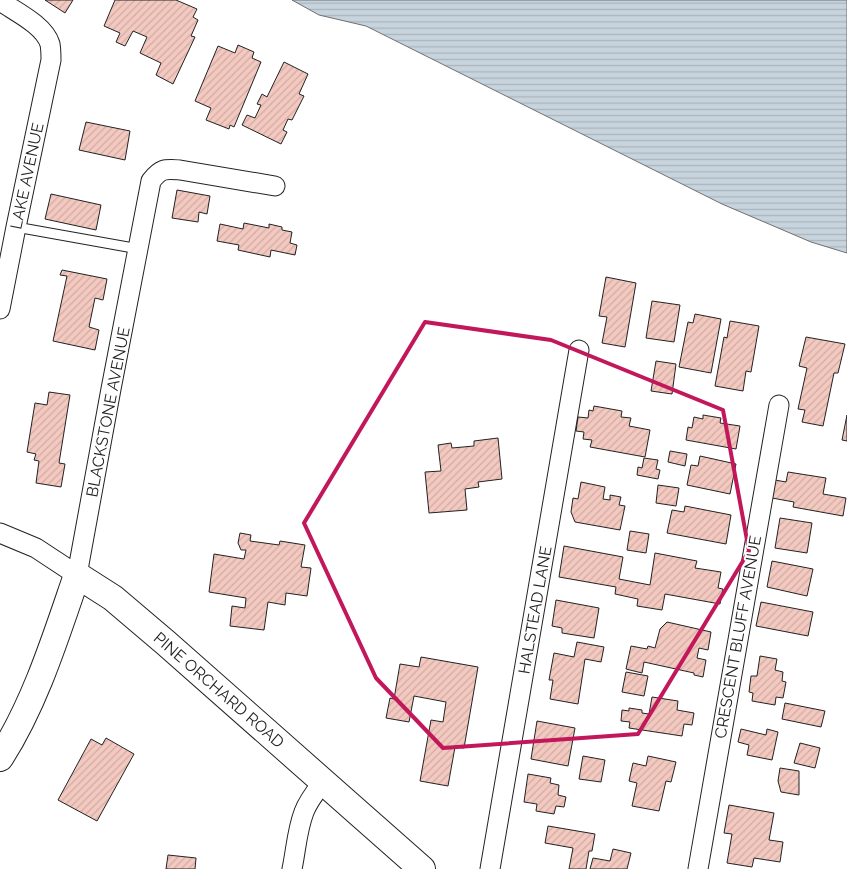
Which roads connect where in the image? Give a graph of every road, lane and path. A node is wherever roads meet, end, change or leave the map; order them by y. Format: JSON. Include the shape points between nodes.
{"nodes":[{"id":1,"x":0,"y":1,"type":"edge"},
{"id":2,"x":275,"y":186,"type":"dead end"},
{"id":3,"x":16,"y":227,"type":"junction"},
{"id":4,"x":139,"y":249,"type":"junction"},
{"id":5,"x":0,"y":309,"type":"edge"},
{"id":6,"x":579,"y":350,"type":"dead end"},
{"id":7,"x":779,"y":405,"type":"dead end"},
{"id":8,"x":0,"y":533,"type":"edge"},
{"id":9,"x":77,"y":575,"type":"junction"},
{"id":10,"x":0,"y":758,"type":"edge"},
{"id":11,"x":323,"y":782,"type":"junction"},
{"id":12,"x":292,"y":869,"type":"edge"},
{"id":13,"x":422,"y":869,"type":"edge"},
{"id":14,"x":490,"y":869,"type":"edge"},
{"id":15,"x":698,"y":869,"type":"edge"}],
"edges":[{"from":1,"to":3,"type":"street","name":"LAKE AVENUE","via":[[39,28],[51,50]]},
{"from":2,"to":4,"type":"street","name":"BLACKSTONE AVENUE","via":[[180,170],[167,169],[157,173],[151,181]]},
{"from":3,"to":4,"type":"lane"},
{"from":3,"to":5,"type":"street","name":"LAKE AVENUE"},
{"from":4,"to":9,"type":"street","name":"BLACKSTONE AVENUE"},
{"from":6,"to":14,"type":"street","name":"HALSTEAD LANE"},
{"from":7,"to":15,"type":"street","name":"CRESCENT BLUFF AVENUE"},
{"from":8,"to":9,"type":"street","name":"PINE ORCHARD ROAD","via":[[36,548]]},
{"from":9,"to":10,"type":"main road","name":"BLACKSTONE AVENUE","via":[[30,701]]},
{"from":9,"to":11,"type":"main road","name":"PINE ORCHARD ROAD","via":[[113,598]]},
{"from":11,"to":12,"type":"street","via":[[304,812]]},
{"from":11,"to":13,"type":"main road","name":"PINE ORCHARD ROAD"}]}
